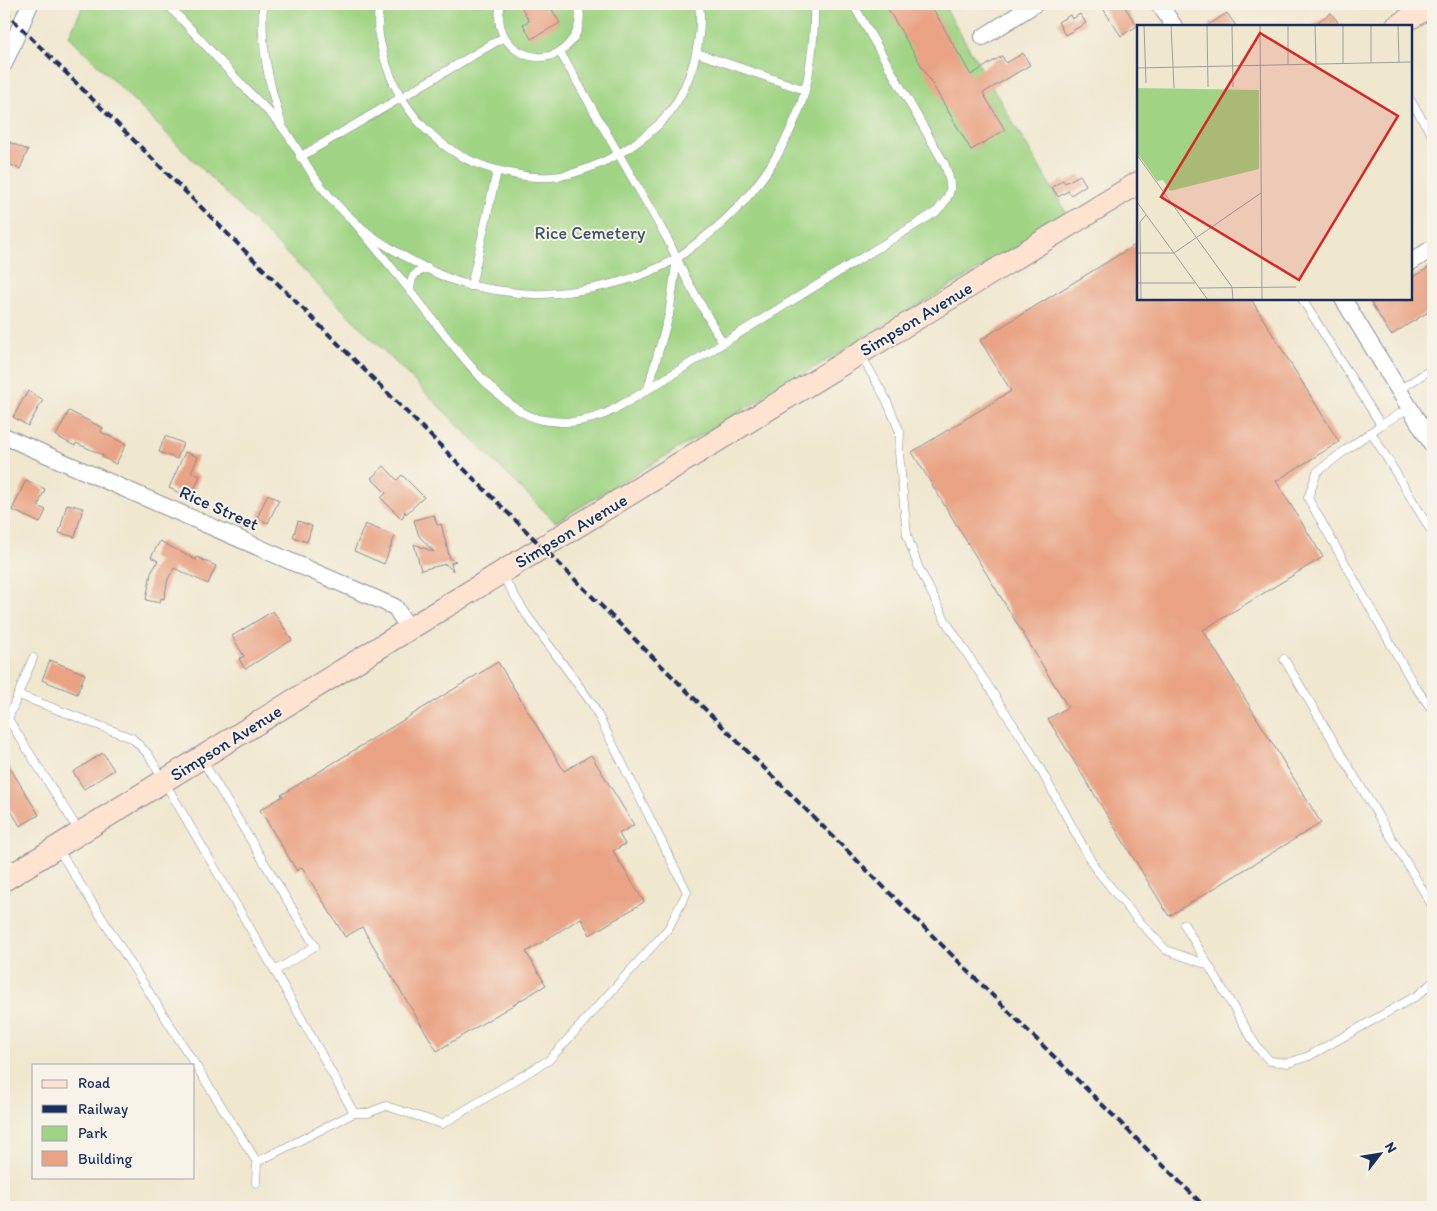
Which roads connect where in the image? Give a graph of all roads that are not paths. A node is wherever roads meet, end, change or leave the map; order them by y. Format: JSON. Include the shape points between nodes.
{"nodes":[{"id":1,"x":30,"y":4,"type":"edge"},
{"id":2,"x":167,"y":4,"type":"edge"},
{"id":3,"x":263,"y":4,"type":"edge"},
{"id":4,"x":379,"y":4,"type":"edge"},
{"id":5,"x":501,"y":4,"type":"edge"},
{"id":6,"x":578,"y":4,"type":"edge"},
{"id":7,"x":699,"y":4,"type":"edge"},
{"id":8,"x":814,"y":4,"type":"edge"},
{"id":9,"x":853,"y":4,"type":"edge"},
{"id":10,"x":1035,"y":4,"type":"edge"},
{"id":11,"x":1159,"y":4,"type":"edge"},
{"id":12,"x":1433,"y":4,"type":"edge"},
{"id":13,"x":1173,"y":25,"type":"edge"},
{"id":14,"x":1399,"y":25,"type":"edge"},
{"id":15,"x":504,"y":37,"type":"junction"},
{"id":16,"x":983,"y":37,"type":"dead end"},
{"id":17,"x":560,"y":52,"type":"junction"},
{"id":18,"x":697,"y":52,"type":"junction"},
{"id":19,"x":4,"y":64,"type":"edge"},
{"id":20,"x":805,"y":90,"type":"junction"},
{"id":21,"x":400,"y":97,"type":"junction"},
{"id":22,"x":1412,"y":103,"type":"edge"},
{"id":23,"x":283,"y":129,"type":"junction"},
{"id":24,"x":1433,"y":137,"type":"edge"},
{"id":25,"x":619,"y":154,"type":"junction"},
{"id":26,"x":300,"y":157,"type":"junction"},
{"id":27,"x":498,"y":171,"type":"junction"},
{"id":28,"x":1137,"y":184,"type":"edge"},
{"id":29,"x":354,"y":222,"type":"junction"},
{"id":30,"x":1433,"y":248,"type":"edge"},
{"id":31,"x":676,"y":258,"type":"junction"},
{"id":32,"x":1412,"y":261,"type":"edge"},
{"id":33,"x":428,"y":268,"type":"junction"},
{"id":34,"x":471,"y":286,"type":"junction"},
{"id":35,"x":410,"y":291,"type":"junction"},
{"id":36,"x":1303,"y":300,"type":"edge"},
{"id":37,"x":1346,"y":300,"type":"edge"},
{"id":38,"x":722,"y":342,"type":"junction"},
{"id":39,"x":860,"y":354,"type":"junction"},
{"id":40,"x":1433,"y":368,"type":"edge"},
{"id":41,"x":648,"y":388,"type":"junction"},
{"id":42,"x":1399,"y":390,"type":"junction"},
{"id":43,"x":1409,"y":408,"type":"junction"},
{"id":44,"x":1381,"y":425,"type":"junction"},
{"id":45,"x":1371,"y":432,"type":"junction"},
{"id":46,"x":4,"y":436,"type":"edge"},
{"id":47,"x":1433,"y":446,"type":"edge"},
{"id":48,"x":1433,"y":534,"type":"edge"},
{"id":49,"x":501,"y":573,"type":"junction"},
{"id":50,"x":409,"y":630,"type":"junction"},
{"id":51,"x":33,"y":658,"type":"dead end"},
{"id":52,"x":1284,"y":659,"type":"dead end"},
{"id":53,"x":19,"y":695,"type":"junction"},
{"id":54,"x":1433,"y":710,"type":"edge"},
{"id":55,"x":200,"y":759,"type":"junction"},
{"id":56,"x":164,"y":781,"type":"junction"},
{"id":57,"x":80,"y":833,"type":"junction"},
{"id":58,"x":57,"y":847,"type":"junction"},
{"id":59,"x":14,"y":865,"type":"edge"},
{"id":60,"x":4,"y":880,"type":"edge"},
{"id":61,"x":1433,"y":907,"type":"edge"},
{"id":62,"x":1184,"y":924,"type":"dead end"},
{"id":63,"x":1208,"y":965,"type":"junction"},
{"id":64,"x":276,"y":971,"type":"junction"},
{"id":65,"x":1433,"y":982,"type":"edge"},
{"id":66,"x":195,"y":1064,"type":"edge"},
{"id":67,"x":195,"y":1064,"type":"edge"},
{"id":68,"x":354,"y":1113,"type":"junction"},
{"id":69,"x":257,"y":1162,"type":"junction"},
{"id":70,"x":256,"y":1183,"type":"dead end"}],
"edges":[{"from":1,"to":19,"type":"street"},
{"from":2,"to":23,"type":"lane"},
{"from":3,"to":23,"type":"lane","via":[[262,37],[274,101]]},
{"from":4,"to":21,"type":"lane","via":[[379,40]]},
{"from":5,"to":15,"type":"lane","via":[[499,25]]},
{"from":6,"to":17,"type":"lane","via":[[580,19],[577,32]]},
{"from":7,"to":18,"type":"lane"},
{"from":8,"to":20,"type":"lane","via":[[815,23]]},
{"from":9,"to":38,"type":"lane","via":[[944,163],[951,189],[945,203],[936,212]]},
{"from":10,"to":16,"type":"street"},
{"from":11,"to":13,"type":"street"},
{"from":12,"to":14,"type":"street"},
{"from":15,"to":17,"type":"lane","via":[[512,47],[529,56]]},
{"from":15,"to":21,"type":"lane"},
{"from":17,"to":25,"type":"lane"},
{"from":18,"to":20,"type":"lane"},
{"from":18,"to":25,"type":"lane","via":[[686,82],[659,124]]},
{"from":20,"to":31,"type":"lane","via":[[785,142],[751,193],[730,217]]},
{"from":21,"to":26,"type":"lane"},
{"from":21,"to":27,"type":"lane","via":[[436,140],[455,153]]},
{"from":22,"to":24,"type":"lane"},
{"from":23,"to":26,"type":"lane"},
{"from":25,"to":27,"type":"lane","via":[[573,173],[550,177]]},
{"from":25,"to":31,"type":"lane"},
{"from":26,"to":29,"type":"lane"},
{"from":27,"to":34,"type":"lane"},
{"from":28,"to":39,"type":"street","name":"Simpson Avenue"},
{"from":29,"to":33,"type":"lane","via":[[390,248]]},
{"from":29,"to":35,"type":"lane"},
{"from":30,"to":32,"type":"street"},
{"from":31,"to":34,"type":"lane","via":[[642,275],[587,289],[536,295]]},
{"from":31,"to":38,"type":"lane"},
{"from":31,"to":41,"type":"lane","via":[[669,315]]},
{"from":33,"to":34,"type":"lane"},
{"from":33,"to":35,"type":"lane","via":[[415,274]]},
{"from":35,"to":41,"type":"lane","via":[[488,385],[514,406],[536,418],[580,421],[602,415]]},
{"from":36,"to":44,"type":"lane"},
{"from":37,"to":42,"type":"street"},
{"from":38,"to":41,"type":"lane"},
{"from":39,"to":49,"type":"street","name":"Simpson Avenue"},
{"from":39,"to":63,"type":"lane","via":[[886,399],[900,432],[907,535],[918,566],[945,620],[1028,747],[1095,868],[1166,950]]},
{"from":40,"to":42,"type":"lane"},
{"from":42,"to":43,"type":"street"},
{"from":43,"to":44,"type":"lane"},
{"from":43,"to":47,"type":"street"},
{"from":44,"to":45,"type":"lane"},
{"from":45,"to":48,"type":"lane"},
{"from":45,"to":54,"type":"lane","via":[[1317,472],[1308,498],[1414,685]]},
{"from":46,"to":50,"type":"street","name":"Rice Street","via":[[395,607]]},
{"from":49,"to":50,"type":"street","name":"Simpson Avenue"},
{"from":49,"to":68,"type":"lane","via":[[526,614],[593,705],[687,892],[668,929],[550,1060],[442,1124],[386,1106],[368,1113]]},
{"from":50,"to":55,"type":"street","name":"Simpson Avenue"},
{"from":51,"to":53,"type":"lane"},
{"from":52,"to":61,"type":"lane"},
{"from":53,"to":56,"type":"lane","via":[[132,738],[148,754]]},
{"from":53,"to":57,"type":"lane","via":[[8,719]]},
{"from":55,"to":56,"type":"street","name":"Simpson Avenue"},
{"from":55,"to":64,"type":"lane","via":[[315,946]]},
{"from":56,"to":57,"type":"street","name":"Simpson Avenue"},
{"from":56,"to":64,"type":"lane"},
{"from":57,"to":58,"type":"street","name":"Simpson Avenue"},
{"from":58,"to":59,"type":"street","name":"Simpson Avenue"},
{"from":58,"to":66,"type":"lane"},
{"from":59,"to":60,"type":"street","name":"Simpson Avenue"},
{"from":62,"to":63,"type":"lane"},
{"from":63,"to":65,"type":"lane","via":[[1257,1047],[1270,1061],[1288,1063],[1309,1056],[1418,995]]},
{"from":64,"to":68,"type":"lane"},
{"from":67,"to":69,"type":"lane"},
{"from":68,"to":69,"type":"lane"},
{"from":69,"to":70,"type":"lane"}]}
